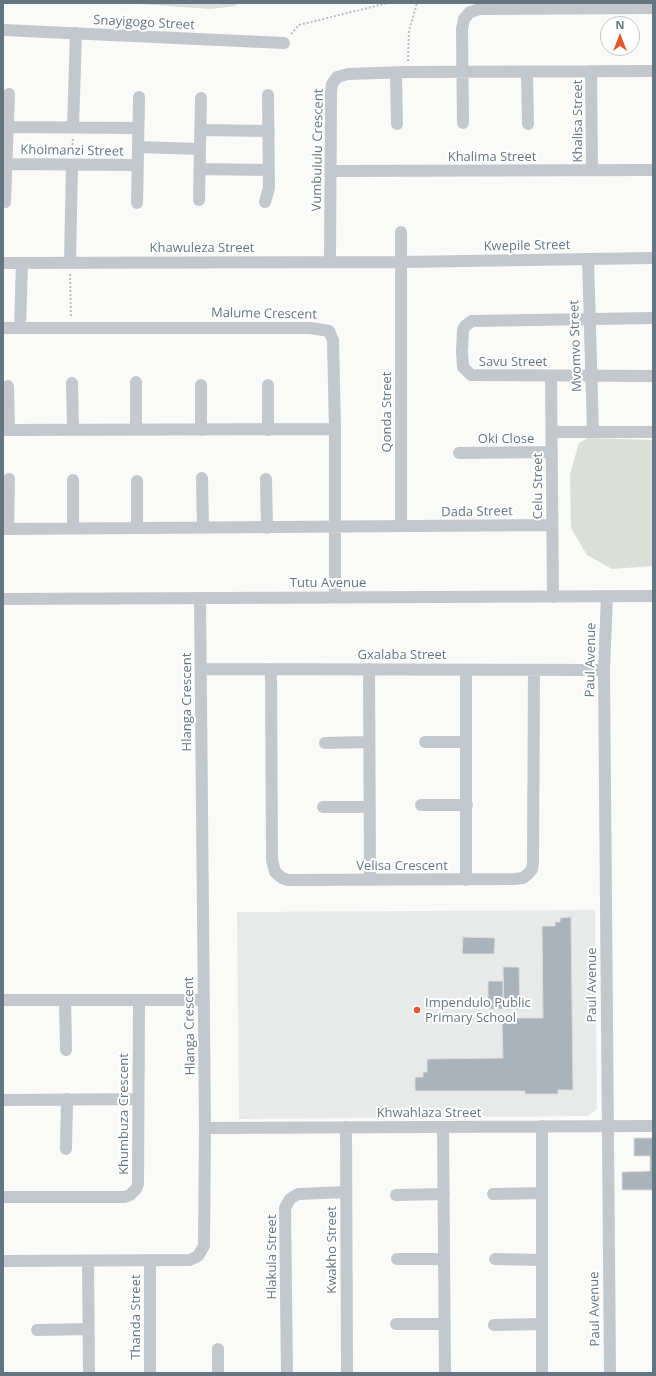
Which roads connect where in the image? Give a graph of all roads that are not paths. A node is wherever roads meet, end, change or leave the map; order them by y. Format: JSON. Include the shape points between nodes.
{"nodes":[{"id":1,"x":653,"y":8,"type":"edge"},
{"id":2,"x":3,"y":30,"type":"edge"},
{"id":3,"x":76,"y":33,"type":"junction"},
{"id":4,"x":284,"y":43,"type":"road end"},
{"id":5,"x":592,"y":71,"type":"junction"},
{"id":6,"x":653,"y":71,"type":"edge"},
{"id":7,"x":402,"y":72,"type":"junction"},
{"id":8,"x":461,"y":72,"type":"junction"},
{"id":9,"x":527,"y":72,"type":"junction"},
{"id":10,"x":8,"y":94,"type":"dead end"},
{"id":11,"x":268,"y":95,"type":"dead end"},
{"id":12,"x":139,"y":97,"type":"dead end"},
{"id":13,"x":201,"y":98,"type":"dead end"},
{"id":14,"x":463,"y":123,"type":"dead end"},
{"id":15,"x":397,"y":124,"type":"dead end"},
{"id":16,"x":528,"y":124,"type":"dead end"},
{"id":17,"x":7,"y":127,"type":"junction"},
{"id":18,"x":73,"y":127,"type":"junction"},
{"id":19,"x":138,"y":128,"type":"junction"},
{"id":20,"x":200,"y":130,"type":"junction"},
{"id":21,"x":269,"y":131,"type":"junction"},
{"id":22,"x":5,"y":146,"type":"edge"},
{"id":23,"x":138,"y":147,"type":"junction"},
{"id":24,"x":200,"y":149,"type":"junction"},
{"id":25,"x":6,"y":164,"type":"junction"},
{"id":26,"x":72,"y":165,"type":"junction"},
{"id":27,"x":137,"y":165,"type":"junction"},
{"id":28,"x":200,"y":169,"type":"junction"},
{"id":29,"x":269,"y":170,"type":"junction"},
{"id":30,"x":592,"y":170,"type":"junction"},
{"id":31,"x":653,"y":170,"type":"edge"},
{"id":32,"x":331,"y":171,"type":"junction"},
{"id":33,"x":199,"y":200,"type":"dead end"},
{"id":34,"x":5,"y":202,"type":"dead end"},
{"id":35,"x":265,"y":202,"type":"dead end"},
{"id":36,"x":137,"y":203,"type":"dead end"},
{"id":37,"x":401,"y":232,"type":"dead end"},
{"id":38,"x":588,"y":258,"type":"junction"},
{"id":39,"x":653,"y":258,"type":"edge"},
{"id":40,"x":330,"y":261,"type":"junction"},
{"id":41,"x":401,"y":262,"type":"junction"},
{"id":42,"x":3,"y":263,"type":"edge"},
{"id":43,"x":22,"y":263,"type":"junction"},
{"id":44,"x":70,"y":263,"type":"junction"},
{"id":45,"x":590,"y":318,"type":"junction"},
{"id":46,"x":653,"y":318,"type":"edge"},
{"id":47,"x":3,"y":328,"type":"edge"},
{"id":48,"x":20,"y":328,"type":"junction"},
{"id":49,"x":551,"y":376,"type":"junction"},
{"id":50,"x":591,"y":376,"type":"junction"},
{"id":51,"x":653,"y":376,"type":"edge"},
{"id":52,"x":136,"y":382,"type":"dead end"},
{"id":53,"x":72,"y":383,"type":"dead end"},
{"id":54,"x":201,"y":385,"type":"dead end"},
{"id":55,"x":268,"y":385,"type":"dead end"},
{"id":56,"x":8,"y":386,"type":"dead end"},
{"id":57,"x":335,"y":429,"type":"junction"},
{"id":58,"x":6,"y":430,"type":"edge"},
{"id":59,"x":73,"y":430,"type":"junction"},
{"id":60,"x":136,"y":430,"type":"junction"},
{"id":61,"x":201,"y":430,"type":"junction"},
{"id":62,"x":268,"y":430,"type":"junction"},
{"id":63,"x":552,"y":432,"type":"junction"},
{"id":64,"x":593,"y":432,"type":"junction"},
{"id":65,"x":653,"y":432,"type":"edge"},
{"id":66,"x":552,"y":452,"type":"junction"},
{"id":67,"x":459,"y":453,"type":"dead end"},
{"id":68,"x":202,"y":478,"type":"dead end"},
{"id":69,"x":9,"y":479,"type":"dead end"},
{"id":70,"x":266,"y":479,"type":"dead end"},
{"id":71,"x":73,"y":480,"type":"dead end"},
{"id":72,"x":137,"y":481,"type":"dead end"},
{"id":73,"x":552,"y":525,"type":"junction"},
{"id":74,"x":401,"y":526,"type":"junction"},
{"id":75,"x":74,"y":528,"type":"junction"},
{"id":76,"x":137,"y":528,"type":"junction"},
{"id":77,"x":203,"y":528,"type":"junction"},
{"id":78,"x":267,"y":528,"type":"junction"},
{"id":79,"x":336,"y":528,"type":"junction"},
{"id":80,"x":5,"y":529,"type":"edge"},
{"id":81,"x":607,"y":596,"type":"junction"},
{"id":82,"x":653,"y":596,"type":"edge"},
{"id":83,"x":335,"y":597,"type":"junction"},
{"id":84,"x":553,"y":597,"type":"junction"},
{"id":85,"x":200,"y":598,"type":"junction"},
{"id":86,"x":3,"y":599,"type":"edge"},
{"id":87,"x":201,"y":669,"type":"junction"},
{"id":88,"x":271,"y":669,"type":"junction"},
{"id":89,"x":369,"y":669,"type":"junction"},
{"id":90,"x":466,"y":670,"type":"junction"},
{"id":91,"x":534,"y":670,"type":"junction"},
{"id":92,"x":604,"y":670,"type":"junction"},
{"id":93,"x":369,"y":742,"type":"junction"},
{"id":94,"x":425,"y":742,"type":"dead end"},
{"id":95,"x":466,"y":742,"type":"junction"},
{"id":96,"x":325,"y":743,"type":"dead end"},
{"id":97,"x":421,"y":805,"type":"dead end"},
{"id":98,"x":466,"y":805,"type":"junction"},
{"id":99,"x":323,"y":807,"type":"dead end"},
{"id":100,"x":369,"y":807,"type":"junction"},
{"id":101,"x":370,"y":879,"type":"junction"},
{"id":102,"x":466,"y":880,"type":"junction"},
{"id":103,"x":3,"y":1000,"type":"edge"},
{"id":104,"x":65,"y":1000,"type":"junction"},
{"id":105,"x":139,"y":1000,"type":"junction"},
{"id":106,"x":203,"y":1000,"type":"junction"},
{"id":107,"x":66,"y":1050,"type":"dead end"},
{"id":108,"x":67,"y":1099,"type":"junction"},
{"id":109,"x":138,"y":1099,"type":"junction"},
{"id":110,"x":3,"y":1100,"type":"edge"},
{"id":111,"x":542,"y":1126,"type":"junction"},
{"id":112,"x":607,"y":1126,"type":"junction"},
{"id":113,"x":653,"y":1126,"type":"edge"},
{"id":114,"x":443,"y":1127,"type":"junction"},
{"id":115,"x":205,"y":1128,"type":"junction"},
{"id":116,"x":346,"y":1128,"type":"junction"},
{"id":117,"x":66,"y":1149,"type":"dead end"},
{"id":118,"x":346,"y":1192,"type":"junction"},
{"id":119,"x":542,"y":1193,"type":"junction"},
{"id":120,"x":444,"y":1194,"type":"junction"},
{"id":121,"x":493,"y":1194,"type":"dead end"},
{"id":122,"x":396,"y":1195,"type":"dead end"},
{"id":123,"x":3,"y":1197,"type":"edge"},
{"id":124,"x":397,"y":1259,"type":"dead end"},
{"id":125,"x":444,"y":1259,"type":"junction"},
{"id":126,"x":495,"y":1259,"type":"dead end"},
{"id":127,"x":150,"y":1260,"type":"junction"},
{"id":128,"x":542,"y":1260,"type":"junction"},
{"id":129,"x":3,"y":1261,"type":"edge"},
{"id":130,"x":88,"y":1261,"type":"junction"},
{"id":131,"x":396,"y":1324,"type":"dead end"},
{"id":132,"x":445,"y":1324,"type":"junction"},
{"id":133,"x":542,"y":1324,"type":"junction"},
{"id":134,"x":494,"y":1325,"type":"dead end"},
{"id":135,"x":88,"y":1329,"type":"junction"},
{"id":136,"x":38,"y":1330,"type":"dead end"},
{"id":137,"x":218,"y":1349,"type":"dead end"},
{"id":138,"x":89,"y":1373,"type":"edge"},
{"id":139,"x":150,"y":1373,"type":"edge"},
{"id":140,"x":218,"y":1373,"type":"edge"},
{"id":141,"x":287,"y":1373,"type":"edge"},
{"id":142,"x":347,"y":1373,"type":"edge"},
{"id":143,"x":446,"y":1373,"type":"edge"},
{"id":144,"x":542,"y":1373,"type":"edge"},
{"id":145,"x":610,"y":1373,"type":"edge"}],
"edges":[{"from":1,"to":8,"type":"street","via":[[475,10],[466,15],[462,23]]},
{"from":2,"to":3,"type":"street","name":"Snayigogo Street"},
{"from":3,"to":4,"type":"street","name":"Snayigogo Street"},
{"from":3,"to":18,"type":"street"},
{"from":5,"to":6,"type":"street","name":"Vumbululu Crescent"},
{"from":5,"to":9,"type":"street","name":"Vumbululu Crescent"},
{"from":5,"to":30,"type":"street","name":"Khalisa Street"},
{"from":7,"to":8,"type":"street","name":"Vumbululu Crescent"},
{"from":7,"to":15,"type":"street"},
{"from":7,"to":32,"type":"street","name":"Vumbululu Crescent","via":[[344,74],[333,82]]},
{"from":8,"to":9,"type":"street","name":"Vumbululu Crescent"},
{"from":8,"to":14,"type":"street"},
{"from":9,"to":16,"type":"street"},
{"from":10,"to":17,"type":"street","name":"Kholmanzi Street"},
{"from":11,"to":21,"type":"street"},
{"from":12,"to":19,"type":"street","name":"Kholmanzi Street"},
{"from":13,"to":20,"type":"street"},
{"from":17,"to":18,"type":"street","name":"Kholmanzi Street"},
{"from":17,"to":22,"type":"street","name":"Kholmanzi Street"},
{"from":18,"to":19,"type":"street","name":"Kholmanzi Street"},
{"from":19,"to":23,"type":"street","name":"Kholmanzi Street"},
{"from":20,"to":21,"type":"street"},
{"from":20,"to":24,"type":"street"},
{"from":21,"to":29,"type":"street"},
{"from":22,"to":25,"type":"street","name":"Kholmanzi Street"},
{"from":23,"to":24,"type":"street","name":"Kholmanzi Street"},
{"from":23,"to":27,"type":"street","name":"Kholmanzi Street"},
{"from":24,"to":28,"type":"street"},
{"from":25,"to":26,"type":"street","name":"Kholmanzi Street"},
{"from":25,"to":34,"type":"street","name":"Kholmanzi Street"},
{"from":26,"to":27,"type":"street","name":"Kholmanzi Street"},
{"from":26,"to":44,"type":"street"},
{"from":27,"to":36,"type":"street","name":"Kholmanzi Street"},
{"from":28,"to":29,"type":"street"},
{"from":28,"to":33,"type":"street"},
{"from":29,"to":35,"type":"street","via":[[269,192]]},
{"from":30,"to":31,"type":"street","name":"Khalima Street"},
{"from":30,"to":32,"type":"street","name":"Khalima Street"},
{"from":32,"to":40,"type":"street","name":"Vumbululu Crescent"},
{"from":37,"to":41,"type":"street","name":"Qonda Street"},
{"from":38,"to":39,"type":"street","name":"Kwepile Street"},
{"from":38,"to":41,"type":"street","name":"Kwepile Street"},
{"from":38,"to":45,"type":"street","name":"Mvomvo Street"},
{"from":40,"to":41,"type":"street","name":"Khawuleza Street"},
{"from":40,"to":44,"type":"street","name":"Khawuleza Street"},
{"from":41,"to":74,"type":"street","name":"Qonda Street"},
{"from":42,"to":43,"type":"street","name":"Khawuleza Street"},
{"from":43,"to":44,"type":"street","name":"Khawuleza Street"},
{"from":43,"to":48,"type":"street"},
{"from":45,"to":46,"type":"street","name":"Savu Street"},
{"from":45,"to":49,"type":"street","name":"Savu Street","via":[[472,321],[465,326],[462,362],[468,374]]},
{"from":45,"to":50,"type":"street","name":"Mvomvo Street"},
{"from":47,"to":48,"type":"street","name":"Malume Crescent"},
{"from":48,"to":57,"type":"street","name":"Malume Crescent","via":[[325,330],[333,340]]},
{"from":49,"to":50,"type":"street","name":"Savu Street"},
{"from":49,"to":63,"type":"street","name":"Celu Street"},
{"from":50,"to":51,"type":"street","name":"Savu Street"},
{"from":50,"to":64,"type":"street","name":"Mvomvo Street"},
{"from":52,"to":60,"type":"street"},
{"from":53,"to":59,"type":"street"},
{"from":54,"to":61,"type":"street"},
{"from":55,"to":62,"type":"street"},
{"from":56,"to":58,"type":"street"},
{"from":57,"to":62,"type":"street"},
{"from":57,"to":79,"type":"street","name":"Malume Crescent"},
{"from":58,"to":59,"type":"street"},
{"from":59,"to":60,"type":"street"},
{"from":60,"to":61,"type":"street"},
{"from":61,"to":62,"type":"street"},
{"from":63,"to":64,"type":"street"},
{"from":63,"to":66,"type":"street","name":"Celu Street"},
{"from":64,"to":65,"type":"street"},
{"from":66,"to":67,"type":"street","name":"Oki Close"},
{"from":66,"to":73,"type":"street","name":"Celu Street"},
{"from":68,"to":77,"type":"street"},
{"from":69,"to":80,"type":"street"},
{"from":70,"to":78,"type":"street"},
{"from":71,"to":75,"type":"street"},
{"from":72,"to":76,"type":"street"},
{"from":73,"to":74,"type":"street","name":"Dada Street"},
{"from":73,"to":84,"type":"street","name":"Celu Street"},
{"from":74,"to":79,"type":"street"},
{"from":75,"to":76,"type":"street"},
{"from":75,"to":80,"type":"street"},
{"from":76,"to":77,"type":"street"},
{"from":77,"to":78,"type":"street"},
{"from":78,"to":79,"type":"street"},
{"from":79,"to":83,"type":"street","name":"Malume Crescent"},
{"from":81,"to":82,"type":"street","name":"Tutu Avenue"},
{"from":81,"to":84,"type":"street","name":"Tutu Avenue"},
{"from":81,"to":92,"type":"street","name":"Paul Avenue"},
{"from":83,"to":84,"type":"street","name":"Tutu Avenue"},
{"from":83,"to":85,"type":"street","name":"Tutu Avenue"},
{"from":85,"to":86,"type":"street","name":"Tutu Avenue"},
{"from":85,"to":87,"type":"street","name":"Hlanga Crescent"},
{"from":87,"to":88,"type":"street","name":"Gxalaba Street"},
{"from":87,"to":106,"type":"street","name":"Hlanga Crescent"},
{"from":88,"to":89,"type":"street","name":"Gxalaba Street"},
{"from":88,"to":101,"type":"street","name":"Velisa Crescent","via":[[272,860],[275,872],[288,880]]},
{"from":89,"to":90,"type":"street","name":"Gxalaba Street"},
{"from":89,"to":93,"type":"street"},
{"from":90,"to":91,"type":"street","name":"Gxalaba Street"},
{"from":90,"to":95,"type":"street"},
{"from":91,"to":92,"type":"street","name":"Gxalaba Street"},
{"from":91,"to":102,"type":"street","name":"Velisa Crescent","via":[[532,869],[523,878]]},
{"from":92,"to":112,"type":"street","name":"Paul Avenue"},
{"from":93,"to":96,"type":"street"},
{"from":93,"to":100,"type":"street"},
{"from":94,"to":95,"type":"street"},
{"from":95,"to":98,"type":"street"},
{"from":97,"to":98,"type":"street"},
{"from":98,"to":102,"type":"street"},
{"from":99,"to":100,"type":"street"},
{"from":100,"to":101,"type":"street"},
{"from":101,"to":102,"type":"street","name":"Velisa Crescent"},
{"from":103,"to":104,"type":"street"},
{"from":104,"to":105,"type":"street"},
{"from":104,"to":107,"type":"street"},
{"from":105,"to":106,"type":"street"},
{"from":105,"to":109,"type":"street","name":"Khumbuza Crescent"},
{"from":106,"to":115,"type":"street","name":"Hlanga Crescent"},
{"from":108,"to":109,"type":"street"},
{"from":108,"to":110,"type":"street"},
{"from":108,"to":117,"type":"street"},
{"from":109,"to":123,"type":"street","name":"Khumbuza Crescent","via":[[138,1184],[130,1195]]},
{"from":111,"to":112,"type":"street","name":"Khwahlaza Street"},
{"from":111,"to":114,"type":"street","name":"Khwahlaza Street"},
{"from":111,"to":119,"type":"street"},
{"from":112,"to":113,"type":"street","name":"Khwahlaza Street"},
{"from":112,"to":145,"type":"street","name":"Paul Avenue"},
{"from":114,"to":116,"type":"street","name":"Khwahlaza Street"},
{"from":114,"to":120,"type":"street"},
{"from":115,"to":116,"type":"street","name":"Khwahlaza Street"},
{"from":115,"to":127,"type":"street","name":"Hlanga Crescent","via":[[205,1242],[202,1252],[190,1260]]},
{"from":116,"to":118,"type":"street","name":"Kwakho Street"},
{"from":118,"to":141,"type":"street","name":"Hlakula Street","via":[[302,1193],[294,1195],[286,1204]]},
{"from":118,"to":142,"type":"street","name":"Kwakho Street"},
{"from":119,"to":121,"type":"street"},
{"from":119,"to":128,"type":"street"},
{"from":120,"to":122,"type":"street"},
{"from":120,"to":125,"type":"street"},
{"from":124,"to":125,"type":"street"},
{"from":125,"to":132,"type":"street"},
{"from":126,"to":128,"type":"street"},
{"from":127,"to":130,"type":"street","name":"Hlanga Crescent"},
{"from":127,"to":139,"type":"street","name":"Thanda Street"},
{"from":128,"to":133,"type":"street"},
{"from":129,"to":130,"type":"street","name":"Hlanga Crescent"},
{"from":130,"to":135,"type":"street"},
{"from":131,"to":132,"type":"street"},
{"from":132,"to":143,"type":"street"},
{"from":133,"to":134,"type":"street"},
{"from":133,"to":144,"type":"street"},
{"from":135,"to":136,"type":"street"},
{"from":135,"to":138,"type":"street"},
{"from":137,"to":140,"type":"street"}]}
